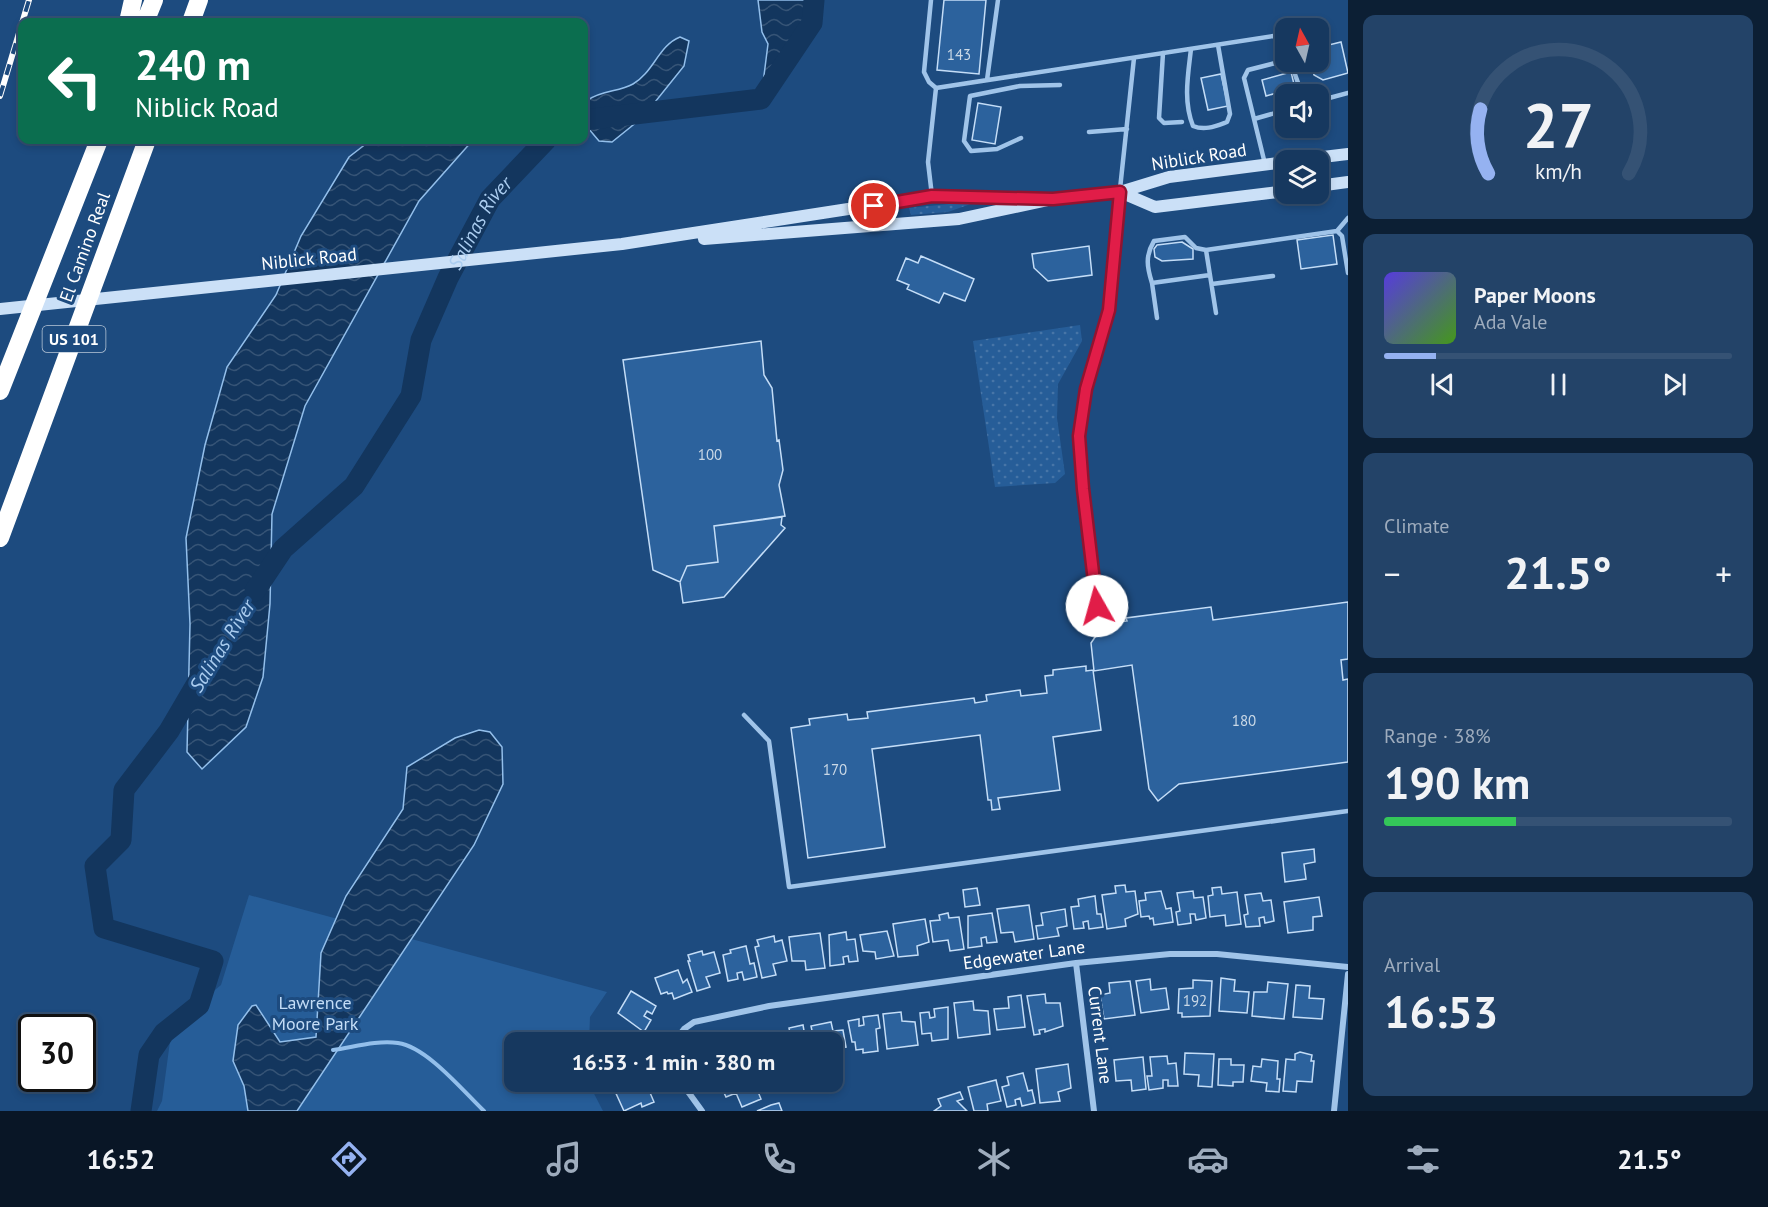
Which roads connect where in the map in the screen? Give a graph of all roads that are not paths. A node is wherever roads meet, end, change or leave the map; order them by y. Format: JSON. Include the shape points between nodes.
{"nodes":[{"id":1,"x":133,"y":0,"type":"edge"},
{"id":2,"x":154,"y":0,"type":"edge"},
{"id":3,"x":200,"y":0,"type":"edge"},
{"id":4,"x":931,"y":0,"type":"edge"},
{"id":5,"x":998,"y":0,"type":"edge"},
{"id":6,"x":129,"y":18,"type":"edge"},
{"id":7,"x":147,"y":18,"type":"edge"},
{"id":8,"x":193,"y":18,"type":"edge"},
{"id":9,"x":1275,"y":36,"type":"edge"},
{"id":10,"x":1218,"y":45,"type":"junction"},
{"id":11,"x":1191,"y":49,"type":"junction"},
{"id":12,"x":1163,"y":53,"type":"junction"},
{"id":13,"x":1134,"y":58,"type":"junction"},
{"id":14,"x":1275,"y":63,"type":"edge"},
{"id":15,"x":987,"y":80,"type":"junction"},
{"id":16,"x":1060,"y":85,"type":"dead end"},
{"id":17,"x":936,"y":88,"type":"junction"},
{"id":18,"x":1348,"y":93,"type":"edge"},
{"id":19,"x":1329,"y":98,"type":"edge"},
{"id":20,"x":1275,"y":113,"type":"edge"},
{"id":21,"x":1254,"y":119,"type":"junction"},
{"id":22,"x":1182,"y":122,"type":"dead end"},
{"id":23,"x":1127,"y":129,"type":"junction"},
{"id":24,"x":1089,"y":132,"type":"dead end"},
{"id":25,"x":1021,"y":138,"type":"dead end"},
{"id":26,"x":90,"y":144,"type":"edge"},
{"id":27,"x":97,"y":144,"type":"edge"},
{"id":28,"x":146,"y":144,"type":"edge"},
{"id":29,"x":1348,"y":154,"type":"edge"},
{"id":30,"x":1329,"y":156,"type":"edge"},
{"id":31,"x":1275,"y":164,"type":"edge"},
{"id":32,"x":1265,"y":165,"type":"junction"},
{"id":33,"x":1348,"y":182,"type":"edge"},
{"id":34,"x":1329,"y":185,"type":"edge"},
{"id":35,"x":1120,"y":192,"type":"junction"},
{"id":36,"x":1275,"y":192,"type":"edge"},
{"id":37,"x":932,"y":196,"type":"junction"},
{"id":38,"x":1053,"y":199,"type":"junction"},
{"id":39,"x":1348,"y":218,"type":"edge"},
{"id":40,"x":1336,"y":231,"type":"junction"},
{"id":41,"x":622,"y":244,"type":"junction"},
{"id":42,"x":1206,"y":250,"type":"junction"},
{"id":43,"x":52,"y":261,"type":"junction"},
{"id":44,"x":1348,"y":273,"type":"edge"},
{"id":45,"x":1210,"y":275,"type":"junction"},
{"id":46,"x":1273,"y":276,"type":"dead end"},
{"id":47,"x":1152,"y":283,"type":"junction"},
{"id":48,"x":1212,"y":284,"type":"junction"},
{"id":49,"x":0,"y":309,"type":"edge"},
{"id":50,"x":1216,"y":313,"type":"dead end"},
{"id":51,"x":1157,"y":318,"type":"dead end"},
{"id":52,"x":0,"y":391,"type":"edge"},
{"id":53,"x":0,"y":538,"type":"edge"},
{"id":54,"x":1097,"y":606,"type":"dead end"},
{"id":55,"x":744,"y":716,"type":"dead end"},
{"id":56,"x":1348,"y":811,"type":"edge"},
{"id":57,"x":1076,"y":963,"type":"junction"},
{"id":58,"x":1348,"y":967,"type":"edge"},
{"id":59,"x":1348,"y":974,"type":"edge"},
{"id":60,"x":682,"y":1032,"type":"edge"},
{"id":61,"x":688,"y":1092,"type":"edge"},
{"id":62,"x":702,"y":1111,"type":"edge"},
{"id":63,"x":1094,"y":1111,"type":"edge"},
{"id":64,"x":1334,"y":1111,"type":"edge"}],
"edges":[{"from":1,"to":6,"type":"highway"},
{"from":2,"to":7,"type":"highway"},
{"from":3,"to":8,"type":"highway"},
{"from":4,"to":17,"type":"lane","via":[[924,72]]},
{"from":5,"to":15,"type":"lane"},
{"from":9,"to":10,"type":"lane"},
{"from":10,"to":11,"type":"lane"},
{"from":10,"to":11,"type":"lane","via":[[1230,114],[1227,122],[1213,128],[1193,126],[1190,117],[1186,92]]},
{"from":11,"to":12,"type":"lane"},
{"from":12,"to":13,"type":"lane"},
{"from":12,"to":22,"type":"lane","via":[[1159,118],[1164,123]]},
{"from":13,"to":15,"type":"lane"},
{"from":13,"to":23,"type":"lane"},
{"from":14,"to":21,"type":"lane","via":[[1245,73]]},
{"from":15,"to":17,"type":"lane"},
{"from":16,"to":25,"type":"lane","via":[[1020,86],[970,96],[964,141],[971,151],[997,150]]},
{"from":17,"to":37,"type":"lane","via":[[928,162]]},
{"from":18,"to":19,"type":"lane"},
{"from":20,"to":21,"type":"lane"},
{"from":21,"to":32,"type":"lane"},
{"from":23,"to":24,"type":"lane"},
{"from":23,"to":35,"type":"lane"},
{"from":26,"to":43,"type":"highway"},
{"from":27,"to":43,"type":"highway","name":"El Camino Real","number":"US 101"},
{"from":28,"to":53,"type":"highway","name":"El Camino Real","number":"US 101"},
{"from":29,"to":30,"type":"main road"},
{"from":31,"to":32,"type":"main road","name":"Niblick Road"},
{"from":32,"to":35,"type":"main road","name":"Niblick Road","via":[[1169,177]]},
{"from":33,"to":34,"type":"main road"},
{"from":35,"to":36,"type":"main road","name":"Niblick Road","via":[[1155,207]]},
{"from":35,"to":38,"type":"main road","name":"Niblick Road"},
{"from":35,"to":54,"type":"street","via":[[1109,310],[1086,389],[1079,436]]},
{"from":37,"to":38,"type":"main road","name":"Niblick Road"},
{"from":37,"to":41,"type":"main road","name":"Niblick Road"},
{"from":38,"to":41,"type":"main road","name":"Niblick Road","via":[[959,219]]},
{"from":39,"to":40,"type":"lane"},
{"from":40,"to":42,"type":"lane"},
{"from":40,"to":44,"type":"lane","via":[[1342,236]]},
{"from":41,"to":49,"type":"main road","name":"Niblick Road"},
{"from":42,"to":45,"type":"lane"},
{"from":42,"to":47,"type":"lane","via":[[1196,248],[1185,237],[1154,241],[1147,265]]},
{"from":43,"to":52,"type":"highway","name":"El Camino Real","number":"US 101"},
{"from":45,"to":47,"type":"lane"},
{"from":45,"to":48,"type":"lane"},
{"from":46,"to":48,"type":"lane"},
{"from":47,"to":51,"type":"lane"},
{"from":48,"to":50,"type":"lane"},
{"from":55,"to":56,"type":"lane","via":[[769,741],[789,887]]},
{"from":57,"to":58,"type":"street","name":"Edgewater Lane","via":[[1216,954]]},
{"from":57,"to":60,"type":"street","name":"Edgewater Lane","via":[[769,1006],[694,1022]]},
{"from":57,"to":63,"type":"street","name":"Current Lane"},
{"from":59,"to":64,"type":"street"},
{"from":61,"to":62,"type":"street"}]}
